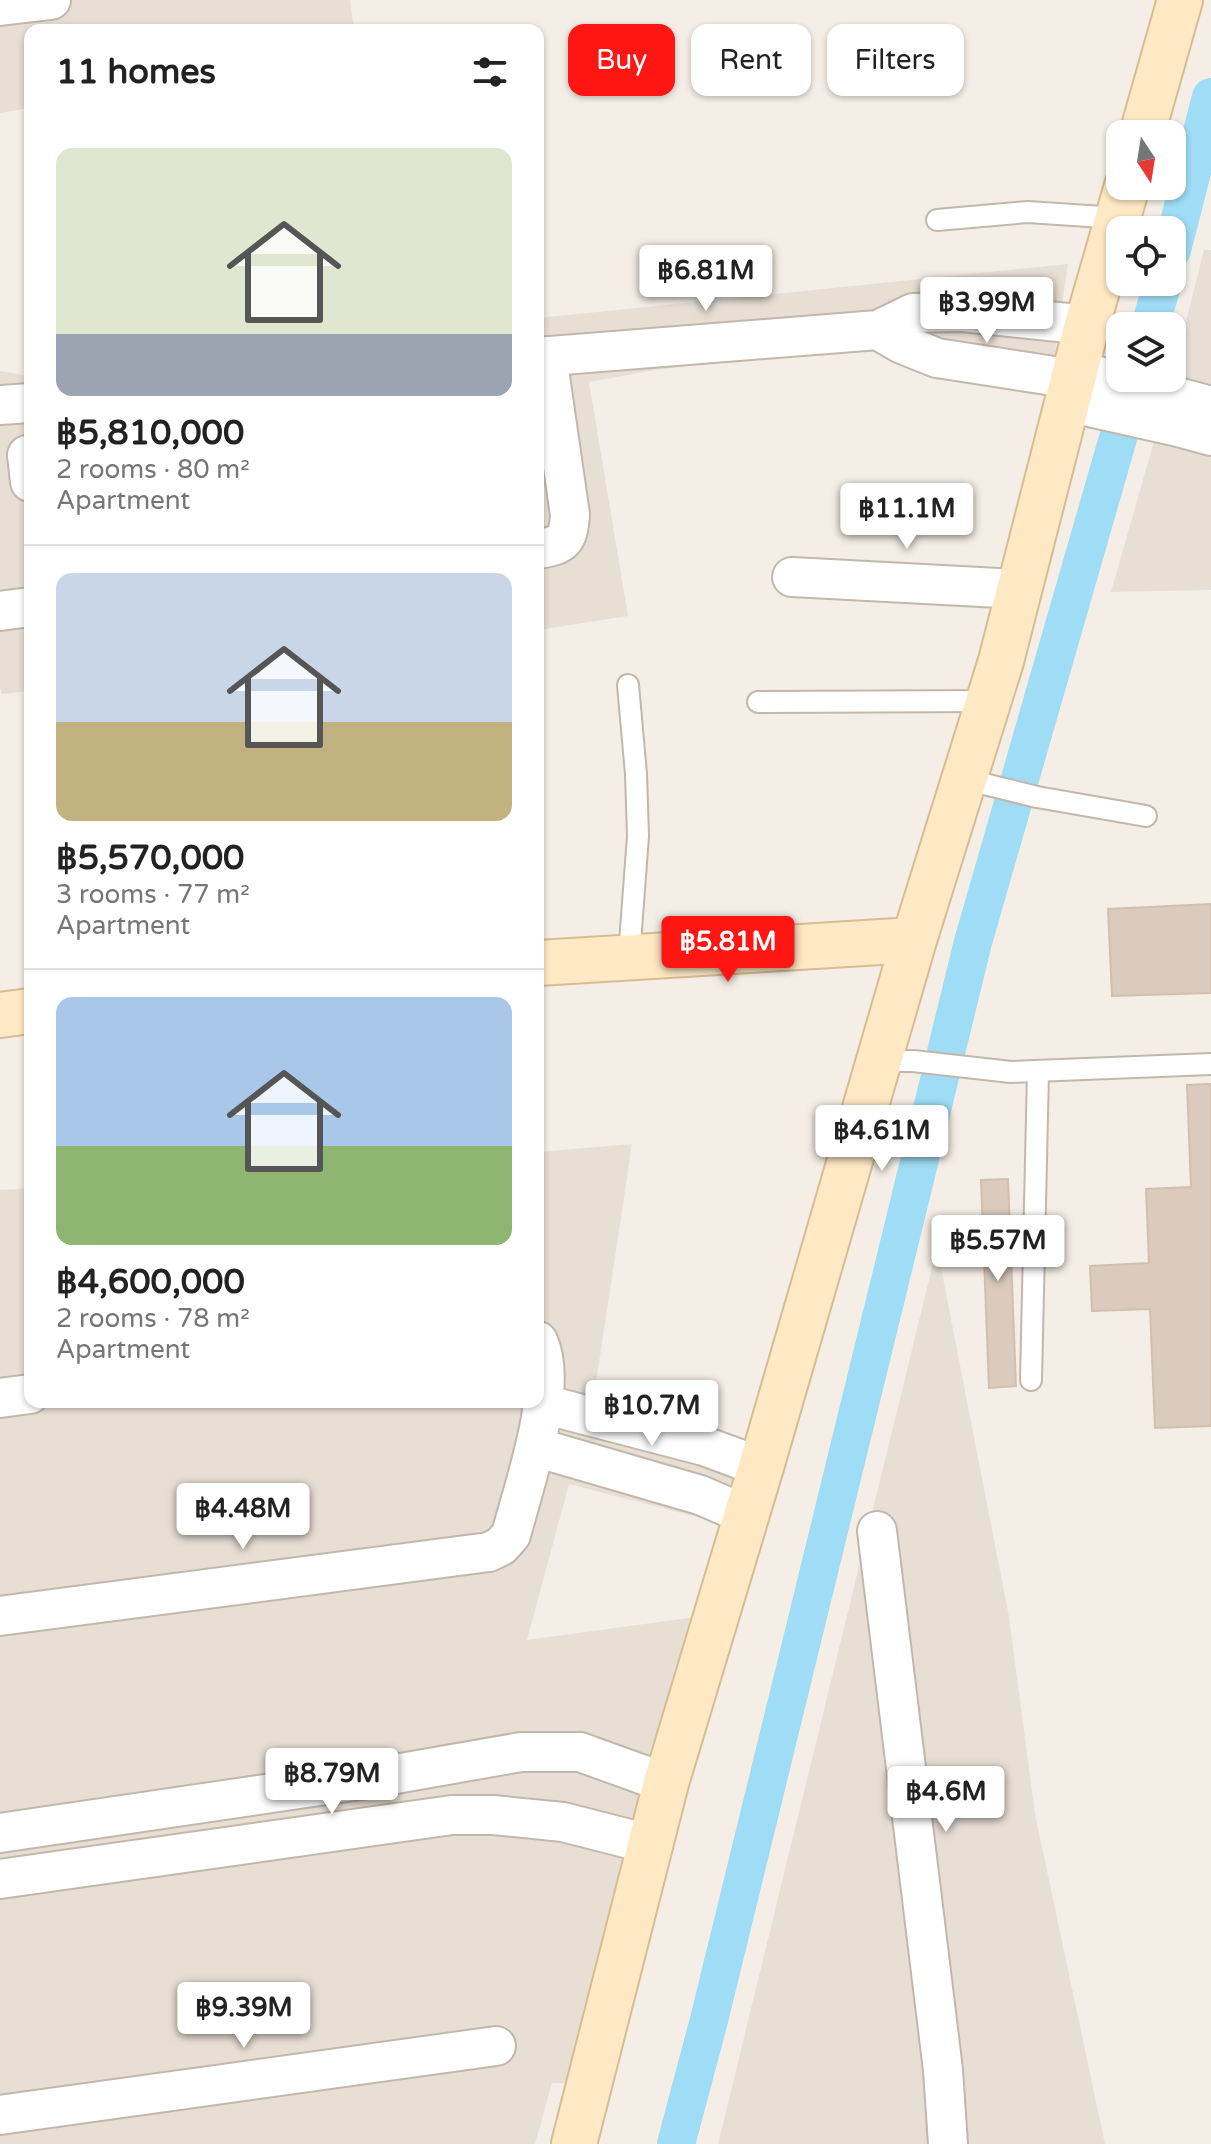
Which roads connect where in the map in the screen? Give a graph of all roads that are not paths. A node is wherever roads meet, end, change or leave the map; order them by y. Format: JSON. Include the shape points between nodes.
{"nodes":[{"id":1,"x":51,"y":0,"type":"edge"},
{"id":2,"x":1180,"y":0,"type":"edge"},
{"id":3,"x":0,"y":6,"type":"edge"},
{"id":4,"x":1146,"y":120,"type":"edge"},
{"id":5,"x":1122,"y":202,"type":"edge"},
{"id":6,"x":937,"y":220,"type":"dead end"},
{"id":7,"x":1087,"y":325,"type":"junction"},
{"id":8,"x":878,"y":330,"type":"junction"},
{"id":9,"x":544,"y":357,"type":"edge"},
{"id":10,"x":544,"y":368,"type":"edge"},
{"id":11,"x":1084,"y":388,"type":"junction"},
{"id":12,"x":24,"y":403,"type":"edge"},
{"id":13,"x":0,"y":405,"type":"edge"},
{"id":14,"x":1198,"y":417,"type":"edge"},
{"id":15,"x":544,"y":548,"type":"edge"},
{"id":16,"x":792,"y":577,"type":"dead end"},
{"id":17,"x":1019,"y":589,"type":"junction"},
{"id":18,"x":24,"y":608,"type":"edge"},
{"id":19,"x":0,"y":611,"type":"edge"},
{"id":20,"x":628,"y":685,"type":"dead end"},
{"id":21,"x":987,"y":701,"type":"junction"},
{"id":22,"x":758,"y":702,"type":"dead end"},
{"id":23,"x":974,"y":782,"type":"junction"},
{"id":24,"x":1146,"y":816,"type":"dead end"},
{"id":25,"x":914,"y":940,"type":"junction"},
{"id":26,"x":629,"y":956,"type":"junction"},
{"id":27,"x":544,"y":963,"type":"edge"},
{"id":28,"x":24,"y":1012,"type":"edge"},
{"id":29,"x":0,"y":1015,"type":"edge"},
{"id":30,"x":896,"y":1061,"type":"junction"},
{"id":31,"x":1211,"y":1064,"type":"edge"},
{"id":32,"x":1038,"y":1072,"type":"junction"},
{"id":33,"x":1031,"y":1380,"type":"dead end"},
{"id":34,"x":24,"y":1395,"type":"edge"},
{"id":35,"x":0,"y":1398,"type":"edge"},
{"id":36,"x":544,"y":1404,"type":"edge"},
{"id":37,"x":542,"y":1408,"type":"edge"},
{"id":38,"x":535,"y":1447,"type":"junction"},
{"id":39,"x":761,"y":1467,"type":"junction"},
{"id":40,"x":747,"y":1515,"type":"junction"},
{"id":41,"x":877,"y":1531,"type":"dead end"},
{"id":42,"x":0,"y":1616,"type":"edge"},
{"id":43,"x":443,"y":1764,"type":"junction"},
{"id":44,"x":666,"y":1783,"type":"junction"},
{"id":45,"x":452,"y":1815,"type":"junction"},
{"id":46,"x":0,"y":1833,"type":"edge"},
{"id":47,"x":649,"y":1844,"type":"junction"},
{"id":48,"x":0,"y":1879,"type":"edge"},
{"id":49,"x":496,"y":2046,"type":"dead end"},
{"id":50,"x":0,"y":2115,"type":"edge"},
{"id":51,"x":574,"y":2144,"type":"edge"},
{"id":52,"x":948,"y":2144,"type":"edge"}],
"edges":[{"from":1,"to":3,"type":"street"},
{"from":2,"to":4,"type":"street"},
{"from":5,"to":6,"type":"lane"},
{"from":5,"to":7,"type":"street"},
{"from":7,"to":8,"type":"street","via":[[950,312],[913,313]]},
{"from":7,"to":11,"type":"street"},
{"from":8,"to":9,"type":"street"},
{"from":8,"to":11,"type":"street","via":[[937,358]]},
{"from":10,"to":15,"type":"street","via":[[570,515],[568,535],[559,545]]},
{"from":11,"to":14,"type":"street"},
{"from":11,"to":17,"type":"street"},
{"from":12,"to":13,"type":"street"},
{"from":16,"to":17,"type":"street"},
{"from":17,"to":21,"type":"street"},
{"from":18,"to":19,"type":"street"},
{"from":20,"to":26,"type":"lane","via":[[638,836]]},
{"from":21,"to":22,"type":"lane"},
{"from":21,"to":23,"type":"street"},
{"from":23,"to":24,"type":"lane"},
{"from":23,"to":25,"type":"street"},
{"from":25,"to":26,"type":"street"},
{"from":25,"to":30,"type":"street"},
{"from":26,"to":27,"type":"street"},
{"from":28,"to":29,"type":"street"},
{"from":30,"to":32,"type":"lane"},
{"from":30,"to":39,"type":"street"},
{"from":31,"to":32,"type":"lane"},
{"from":32,"to":33,"type":"lane"},
{"from":34,"to":35,"type":"street"},
{"from":36,"to":39,"type":"street","via":[[704,1446]]},
{"from":37,"to":38,"type":"street"},
{"from":38,"to":40,"type":"street","via":[[700,1495]]},
{"from":38,"to":42,"type":"street","via":[[511,1535],[489,1552]]},
{"from":39,"to":40,"type":"street"},
{"from":40,"to":44,"type":"street"},
{"from":41,"to":52,"type":"street"},
{"from":43,"to":44,"type":"street","via":[[521,1752],[580,1752]]},
{"from":43,"to":45,"type":"street"},
{"from":43,"to":46,"type":"street"},
{"from":44,"to":47,"type":"street"},
{"from":45,"to":47,"type":"street","via":[[563,1822]]},
{"from":45,"to":48,"type":"street"},
{"from":47,"to":51,"type":"street"},
{"from":49,"to":50,"type":"street"}]}
